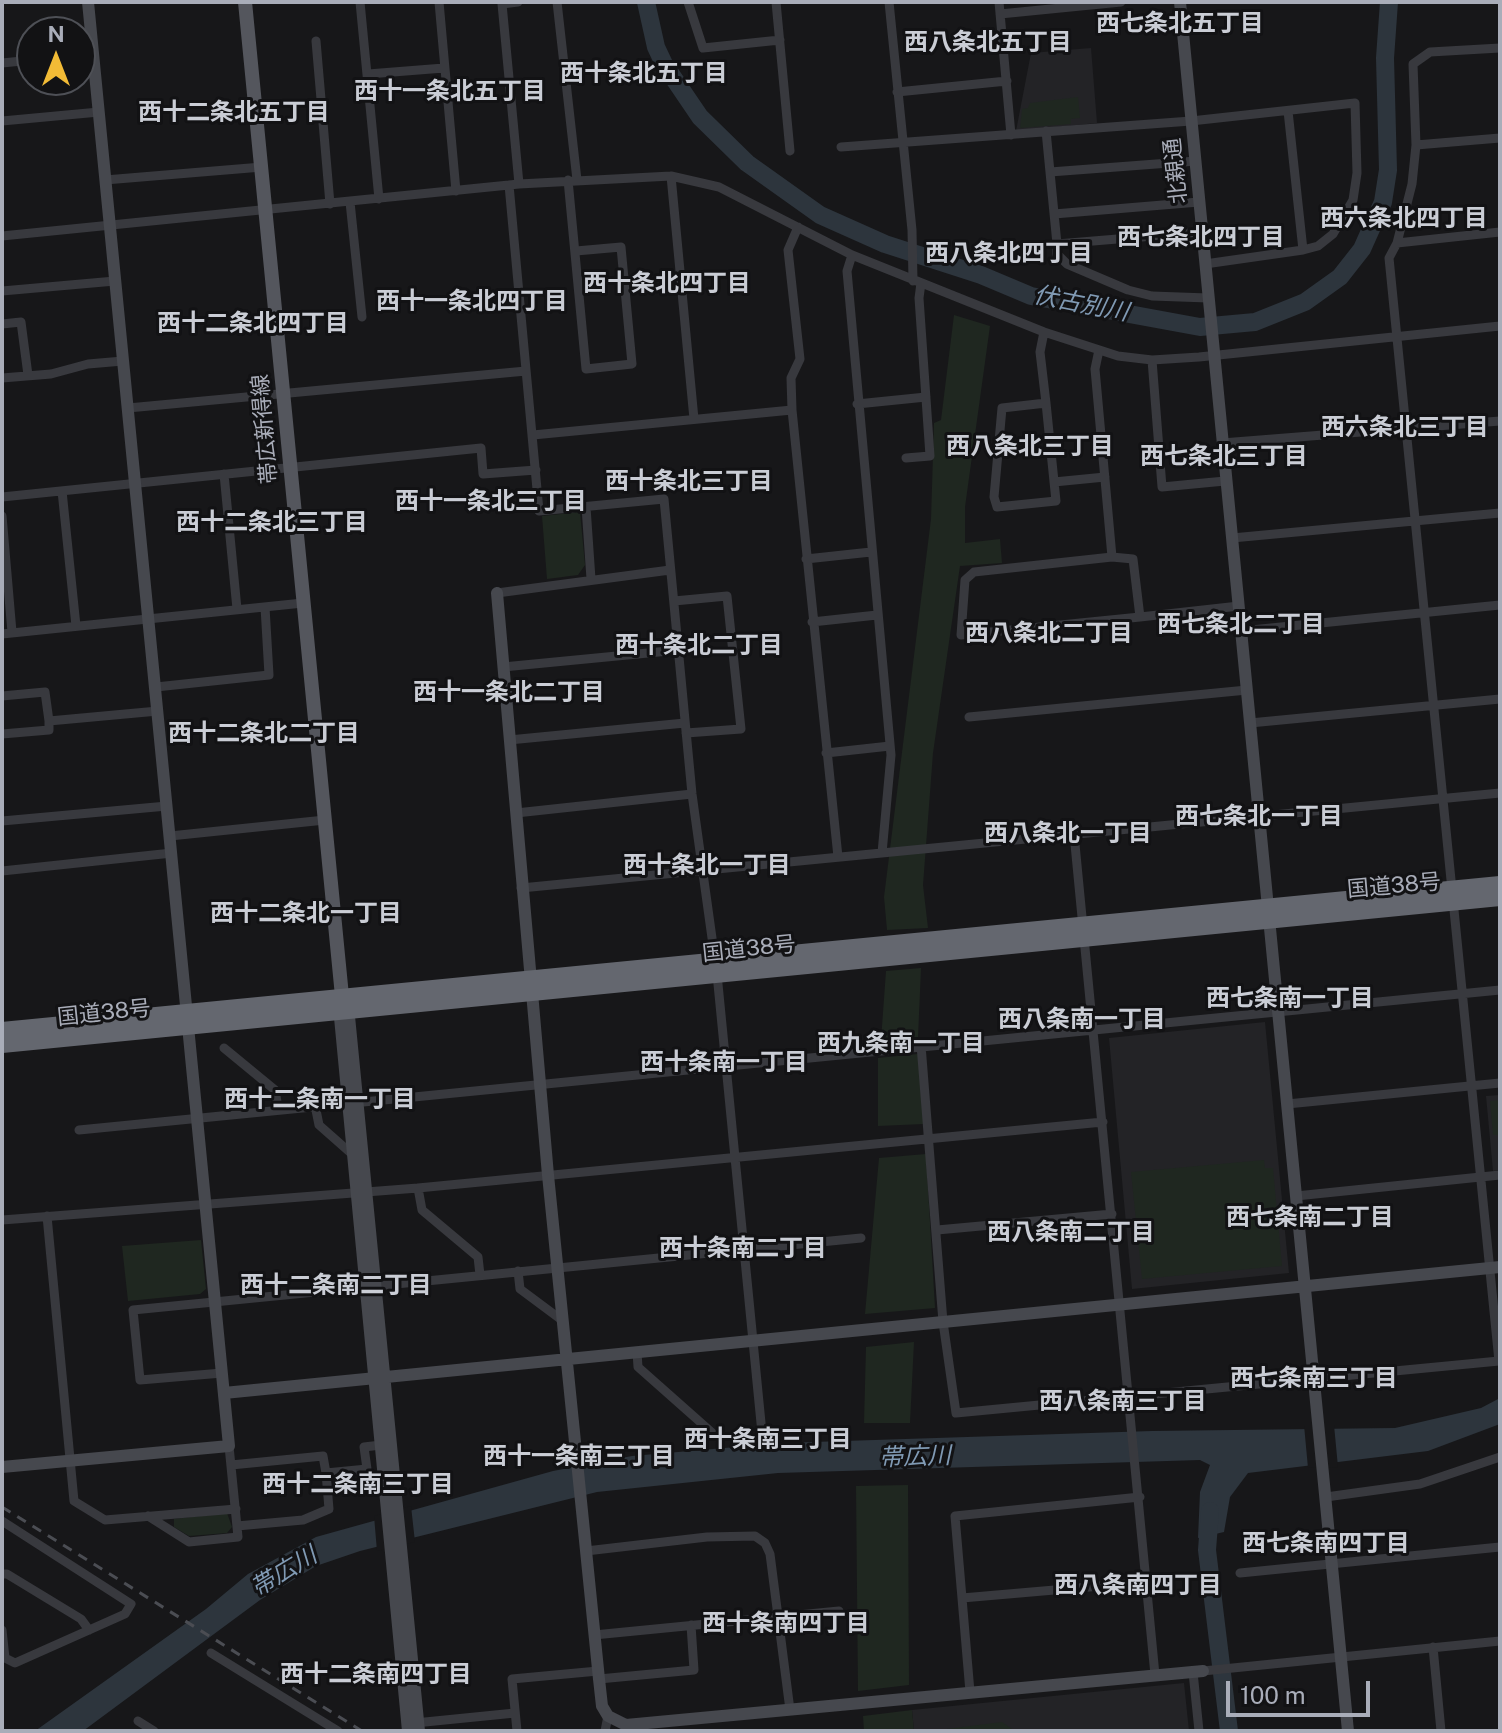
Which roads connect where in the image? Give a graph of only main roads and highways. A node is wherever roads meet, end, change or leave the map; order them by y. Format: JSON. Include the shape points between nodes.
{"nodes":[{"id":1,"x":245,"y":2,"type":"edge"},
{"id":2,"x":1500,"y":884,"type":"edge"},
{"id":3,"x":1453,"y":895,"type":"junction"},
{"id":4,"x":1500,"y":898,"type":"edge"},
{"id":5,"x":531,"y":986,"type":"junction"},
{"id":6,"x":342,"y":996,"type":"junction"},
{"id":7,"x":187,"y":1020,"type":"junction"},
{"id":8,"x":2,"y":1030,"type":"edge"},
{"id":9,"x":2,"y":1045,"type":"edge"}],
"edges":[{"from":1,"to":6,"type":"main road","name":"帯広新得線"},
{"from":2,"to":3,"type":"highway","name":"国道38号"},
{"from":3,"to":4,"type":"highway","name":"国道38号"},
{"from":3,"to":5,"type":"highway","name":"国道38号"},
{"from":5,"to":6,"type":"highway","name":"国道38号"},
{"from":5,"to":7,"type":"highway","name":"国道38号","via":[[344,1012]]},
{"from":6,"to":7,"type":"highway","name":"国道38号"},
{"from":7,"to":8,"type":"highway","name":"国道38号"},
{"from":7,"to":9,"type":"highway","name":"国道38号"}]}
